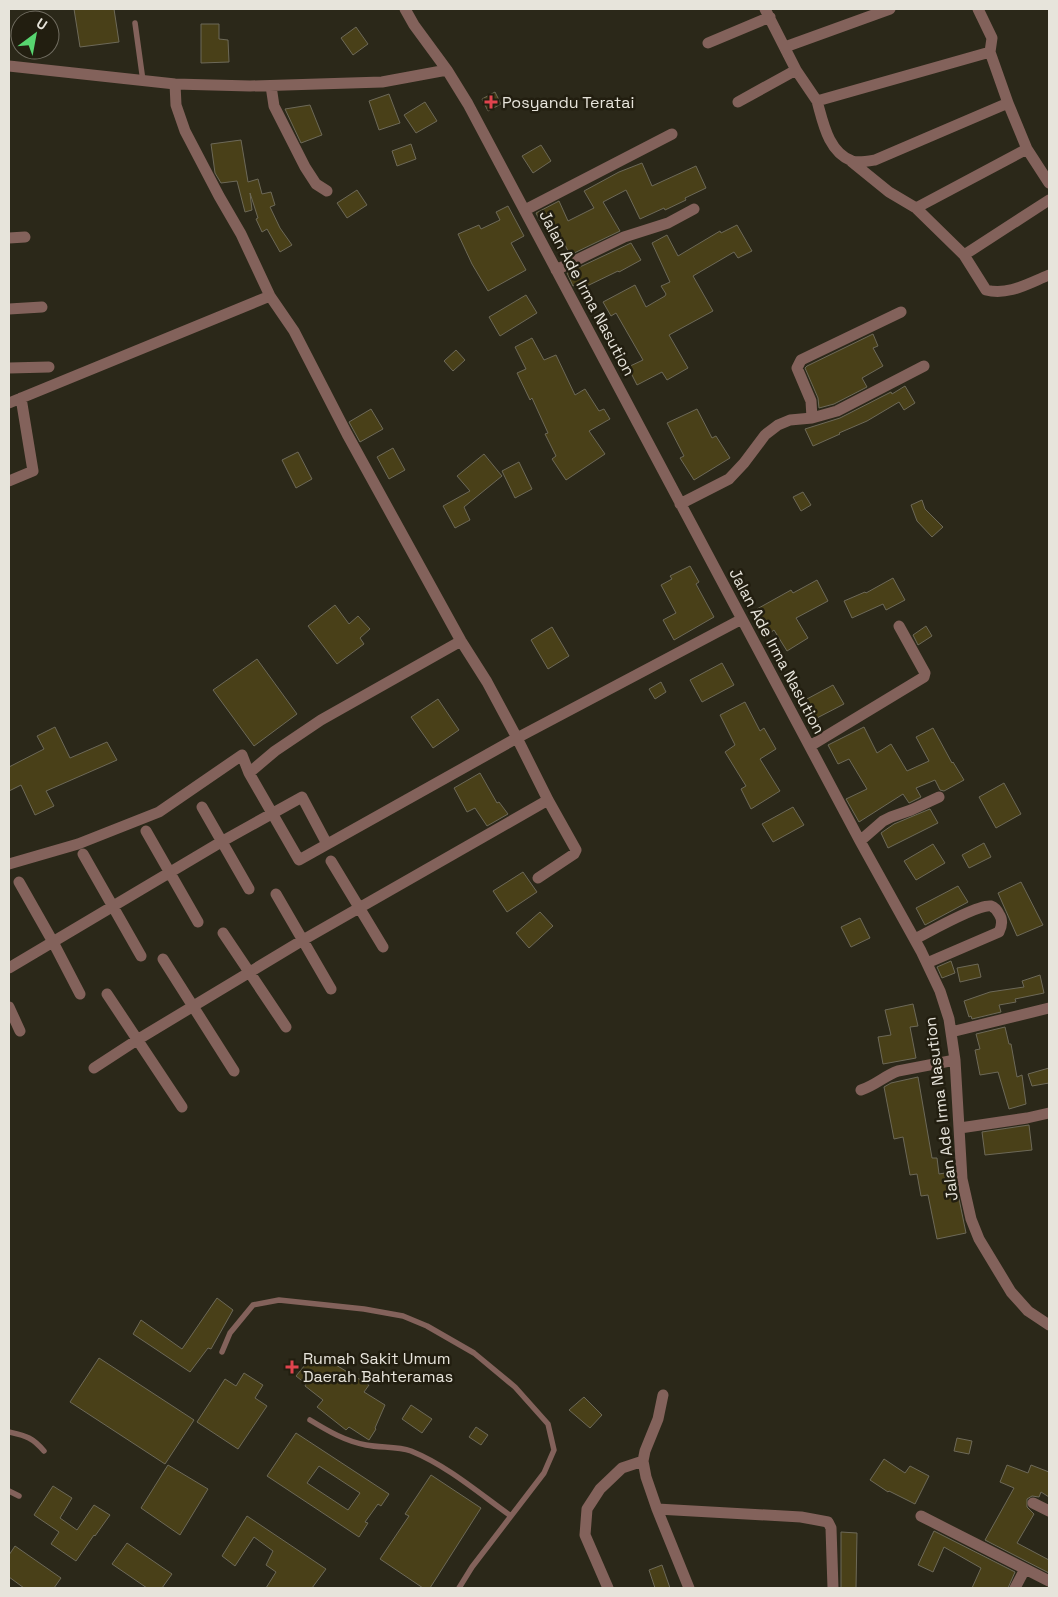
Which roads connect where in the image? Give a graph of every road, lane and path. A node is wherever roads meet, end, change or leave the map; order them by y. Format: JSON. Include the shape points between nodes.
{"nodes":[{"id":1,"x":404,"y":9,"type":"edge"},
{"id":2,"x":890,"y":9,"type":"edge"},
{"id":3,"x":978,"y":9,"type":"edge"},
{"id":4,"x":767,"y":13,"type":"edge"},
{"id":5,"x":135,"y":23,"type":"dead end"},
{"id":6,"x":708,"y":43,"type":"dead end"},
{"id":7,"x":785,"y":47,"type":"junction"},
{"id":8,"x":990,"y":52,"type":"junction"},
{"id":9,"x":9,"y":66,"type":"edge"},
{"id":10,"x":447,"y":70,"type":"junction"},
{"id":11,"x":796,"y":70,"type":"junction"},
{"id":12,"x":143,"y":81,"type":"junction"},
{"id":13,"x":175,"y":84,"type":"junction"},
{"id":14,"x":271,"y":86,"type":"junction"},
{"id":15,"x":738,"y":102,"type":"dead end"},
{"id":16,"x":817,"y":102,"type":"junction"},
{"id":17,"x":1008,"y":103,"type":"junction"},
{"id":18,"x":672,"y":134,"type":"dead end"},
{"id":19,"x":1027,"y":149,"type":"junction"},
{"id":20,"x":852,"y":162,"type":"junction"},
{"id":21,"x":1049,"y":183,"type":"edge"},
{"id":22,"x":327,"y":191,"type":"dead end"},
{"id":23,"x":1049,"y":200,"type":"edge"},
{"id":24,"x":916,"y":208,"type":"junction"},
{"id":25,"x":694,"y":209,"type":"dead end"},
{"id":26,"x":524,"y":210,"type":"junction"},
{"id":27,"x":24,"y":237,"type":"dead end"},
{"id":28,"x":9,"y":238,"type":"edge"},
{"id":29,"x":964,"y":255,"type":"junction"},
{"id":30,"x":556,"y":270,"type":"junction"},
{"id":31,"x":1049,"y":275,"type":"edge"},
{"id":32,"x":270,"y":296,"type":"junction"},
{"id":33,"x":42,"y":307,"type":"dead end"},
{"id":34,"x":9,"y":309,"type":"edge"},
{"id":35,"x":900,"y":312,"type":"dead end"},
{"id":36,"x":924,"y":366,"type":"dead end"},
{"id":37,"x":49,"y":367,"type":"dead end"},
{"id":38,"x":9,"y":368,"type":"edge"},
{"id":39,"x":21,"y":398,"type":"junction"},
{"id":40,"x":9,"y":403,"type":"edge"},
{"id":41,"x":812,"y":418,"type":"junction"},
{"id":42,"x":9,"y":481,"type":"edge"},
{"id":43,"x":680,"y":504,"type":"junction"},
{"id":44,"x":742,"y":619,"type":"junction"},
{"id":45,"x":899,"y":626,"type":"dead end"},
{"id":46,"x":461,"y":641,"type":"junction"},
{"id":47,"x":517,"y":738,"type":"junction"},
{"id":48,"x":810,"y":746,"type":"junction"},
{"id":49,"x":249,"y":773,"type":"junction"},
{"id":50,"x":939,"y":797,"type":"dead end"},
{"id":51,"x":548,"y":800,"type":"junction"},
{"id":52,"x":202,"y":807,"type":"dead end"},
{"id":53,"x":272,"y":813,"type":"junction"},
{"id":54,"x":146,"y":831,"type":"dead end"},
{"id":55,"x":860,"y":841,"type":"junction"},
{"id":56,"x":221,"y":842,"type":"junction"},
{"id":57,"x":327,"y":844,"type":"junction"},
{"id":58,"x":83,"y":854,"type":"dead end"},
{"id":59,"x":331,"y":861,"type":"dead end"},
{"id":60,"x":9,"y":864,"type":"edge"},
{"id":61,"x":170,"y":873,"type":"junction"},
{"id":62,"x":538,"y":878,"type":"dead end"},
{"id":63,"x":19,"y":882,"type":"dead end"},
{"id":64,"x":249,"y":890,"type":"dead end"},
{"id":65,"x":276,"y":894,"type":"dead end"},
{"id":66,"x":113,"y":906,"type":"junction"},
{"id":67,"x":360,"y":908,"type":"junction"},
{"id":68,"x":198,"y":922,"type":"dead end"},
{"id":69,"x":223,"y":933,"type":"dead end"},
{"id":70,"x":915,"y":939,"type":"junction"},
{"id":71,"x":303,"y":940,"type":"junction"},
{"id":72,"x":53,"y":942,"type":"junction"},
{"id":73,"x":383,"y":947,"type":"dead end"},
{"id":74,"x":141,"y":956,"type":"dead end"},
{"id":75,"x":163,"y":959,"type":"dead end"},
{"id":76,"x":927,"y":963,"type":"junction"},
{"id":77,"x":9,"y":968,"type":"edge"},
{"id":78,"x":248,"y":972,"type":"junction"},
{"id":79,"x":331,"y":989,"type":"dead end"},
{"id":80,"x":80,"y":994,"type":"dead end"},
{"id":81,"x":107,"y":994,"type":"dead end"},
{"id":82,"x":193,"y":1005,"type":"junction"},
{"id":83,"x":9,"y":1007,"type":"edge"},
{"id":84,"x":1049,"y":1008,"type":"edge"},
{"id":85,"x":286,"y":1028,"type":"dead end"},
{"id":86,"x":20,"y":1031,"type":"dead end"},
{"id":87,"x":950,"y":1032,"type":"junction"},
{"id":88,"x":137,"y":1040,"type":"junction"},
{"id":89,"x":954,"y":1060,"type":"junction"},
{"id":90,"x":94,"y":1068,"type":"dead end"},
{"id":91,"x":234,"y":1071,"type":"dead end"},
{"id":92,"x":861,"y":1090,"type":"dead end"},
{"id":93,"x":182,"y":1107,"type":"dead end"},
{"id":94,"x":1049,"y":1112,"type":"edge"},
{"id":95,"x":960,"y":1128,"type":"junction"},
{"id":96,"x":1049,"y":1325,"type":"edge"},
{"id":97,"x":222,"y":1352,"type":"dead end"},
{"id":98,"x":663,"y":1395,"type":"dead end"},
{"id":99,"x":310,"y":1420,"type":"dead end"},
{"id":100,"x":9,"y":1432,"type":"edge"},
{"id":101,"x":44,"y":1451,"type":"dead end"},
{"id":102,"x":643,"y":1462,"type":"junction"},
{"id":103,"x":9,"y":1491,"type":"edge"},
{"id":104,"x":18,"y":1496,"type":"dead end"},
{"id":105,"x":1033,"y":1502,"type":"dead end"},
{"id":106,"x":657,"y":1509,"type":"junction"},
{"id":107,"x":1049,"y":1511,"type":"edge"},
{"id":108,"x":511,"y":1516,"type":"junction"},
{"id":109,"x":921,"y":1516,"type":"dead end"},
{"id":110,"x":1025,"y":1569,"type":"junction"},
{"id":111,"x":1049,"y":1581,"type":"edge"},
{"id":112,"x":459,"y":1588,"type":"edge"},
{"id":113,"x":608,"y":1588,"type":"edge"},
{"id":114,"x":689,"y":1588,"type":"edge"},
{"id":115,"x":833,"y":1588,"type":"edge"},
{"id":116,"x":1014,"y":1588,"type":"edge"}],
"edges":[{"from":1,"to":10,"type":"street","name":"Jalan Ade Irma Nasution"},
{"from":2,"to":7,"type":"street"},
{"from":3,"to":8,"type":"street","via":[[992,38]]},
{"from":4,"to":6,"type":"street"},
{"from":4,"to":7,"type":"street"},
{"from":5,"to":12,"type":"lane"},
{"from":7,"to":11,"type":"street"},
{"from":8,"to":16,"type":"street"},
{"from":8,"to":17,"type":"street"},
{"from":9,"to":12,"type":"street"},
{"from":10,"to":14,"type":"street","via":[[382,82]]},
{"from":10,"to":26,"type":"street","name":"Jalan Ade Irma Nasution"},
{"from":11,"to":15,"type":"street"},
{"from":11,"to":16,"type":"street"},
{"from":12,"to":13,"type":"street"},
{"from":13,"to":14,"type":"street"},
{"from":13,"to":32,"type":"street","via":[[176,105],[185,130]]},
{"from":14,"to":22,"type":"street","via":[[274,106],[305,167],[316,184]]},
{"from":16,"to":20,"type":"street","via":[[837,151]]},
{"from":17,"to":19,"type":"street"},
{"from":17,"to":20,"type":"street","via":[[875,160]]},
{"from":18,"to":26,"type":"street"},
{"from":19,"to":21,"type":"street"},
{"from":19,"to":24,"type":"street"},
{"from":20,"to":24,"type":"street","via":[[889,192]]},
{"from":23,"to":29,"type":"street"},
{"from":24,"to":29,"type":"street"},
{"from":25,"to":30,"type":"street","via":[[624,237]]},
{"from":26,"to":30,"type":"street","name":"Jalan Ade Irma Nasution"},
{"from":27,"to":28,"type":"street"},
{"from":29,"to":31,"type":"street","via":[[986,290],[997,293]]},
{"from":30,"to":43,"type":"street","name":"Jalan Ade Irma Nasution"},
{"from":32,"to":39,"type":"street"},
{"from":32,"to":46,"type":"street","via":[[294,331]]},
{"from":33,"to":34,"type":"street"},
{"from":35,"to":41,"type":"street","via":[[801,360],[797,368],[811,401]]},
{"from":36,"to":41,"type":"street","via":[[837,411]]},
{"from":37,"to":38,"type":"street"},
{"from":39,"to":40,"type":"street"},
{"from":39,"to":42,"type":"street","via":[[33,471]]},
{"from":41,"to":43,"type":"street","via":[[799,418],[778,425],[765,435],[729,479]]},
{"from":43,"to":44,"type":"street","name":"Jalan Ade Irma Nasution"},
{"from":44,"to":47,"type":"street"},
{"from":44,"to":48,"type":"street","name":"Jalan Ade Irma Nasution"},
{"from":45,"to":48,"type":"street","via":[[924,677]]},
{"from":46,"to":47,"type":"street"},
{"from":46,"to":49,"type":"street","via":[[321,720]]},
{"from":47,"to":51,"type":"street"},
{"from":47,"to":57,"type":"street"},
{"from":48,"to":55,"type":"street","name":"Jalan Ade Irma Nasution"},
{"from":49,"to":53,"type":"street"},
{"from":49,"to":60,"type":"street","via":[[242,755],[159,812],[78,844]]},
{"from":50,"to":55,"type":"street","via":[[883,821]]},
{"from":51,"to":62,"type":"street","via":[[576,850]]},
{"from":51,"to":67,"type":"street"},
{"from":52,"to":56,"type":"street"},
{"from":53,"to":56,"type":"street"},
{"from":53,"to":57,"type":"street","via":[[299,860]]},
{"from":53,"to":57,"type":"street","via":[[302,797]]},
{"from":54,"to":61,"type":"street"},
{"from":55,"to":70,"type":"street","name":"Jalan Ade Irma Nasution"},
{"from":56,"to":61,"type":"street"},
{"from":56,"to":64,"type":"street"},
{"from":58,"to":66,"type":"street"},
{"from":59,"to":67,"type":"street"},
{"from":61,"to":66,"type":"street"},
{"from":61,"to":68,"type":"street"},
{"from":63,"to":72,"type":"street"},
{"from":65,"to":71,"type":"street"},
{"from":66,"to":72,"type":"street"},
{"from":66,"to":74,"type":"street"},
{"from":67,"to":71,"type":"street"},
{"from":67,"to":73,"type":"street"},
{"from":69,"to":78,"type":"street"},
{"from":70,"to":76,"type":"street","name":"Jalan Ade Irma Nasution"},
{"from":70,"to":76,"type":"street","via":[[984,907],[990,906],[1000,915],[999,932]]},
{"from":71,"to":78,"type":"street"},
{"from":71,"to":79,"type":"street"},
{"from":72,"to":77,"type":"street"},
{"from":72,"to":80,"type":"street"},
{"from":75,"to":82,"type":"street"},
{"from":76,"to":87,"type":"street","name":"Jalan Ade Irma Nasution","via":[[940,991]]},
{"from":78,"to":82,"type":"street"},
{"from":78,"to":85,"type":"street"},
{"from":81,"to":88,"type":"street"},
{"from":82,"to":88,"type":"street"},
{"from":82,"to":91,"type":"street"},
{"from":83,"to":86,"type":"street"},
{"from":84,"to":87,"type":"street"},
{"from":87,"to":89,"type":"street","name":"Jalan Ade Irma Nasution"},
{"from":88,"to":90,"type":"street"},
{"from":88,"to":93,"type":"street"},
{"from":89,"to":92,"type":"street","via":[[890,1074]]},
{"from":89,"to":95,"type":"street","name":"Jalan Ade Irma Nasution"},
{"from":94,"to":95,"type":"street"},
{"from":95,"to":96,"type":"street","name":"Jalan Ade Irma Nasution","via":[[962,1179],[971,1220],[979,1239],[1011,1292],[1028,1311]]},
{"from":97,"to":108,"type":"lane","via":[[230,1333],[253,1305],[279,1300],[364,1309],[403,1316],[427,1326],[474,1353],[515,1387],[548,1424],[554,1450],[544,1473]]},
{"from":98,"to":102,"type":"street"},
{"from":99,"to":108,"type":"lane","via":[[347,1440],[368,1446],[410,1450],[450,1473]]},
{"from":100,"to":101,"type":"lane","via":[[30,1437]]},
{"from":102,"to":106,"type":"street"},
{"from":102,"to":113,"type":"street","via":[[622,1468],[600,1489],[586,1509],[585,1535]]},
{"from":103,"to":104,"type":"lane"},
{"from":105,"to":107,"type":"street"},
{"from":106,"to":114,"type":"street"},
{"from":106,"to":115,"type":"street","via":[[801,1517],[828,1522]]},
{"from":108,"to":112,"type":"lane"},
{"from":109,"to":110,"type":"street"},
{"from":110,"to":111,"type":"street"},
{"from":110,"to":116,"type":"street"}]}
